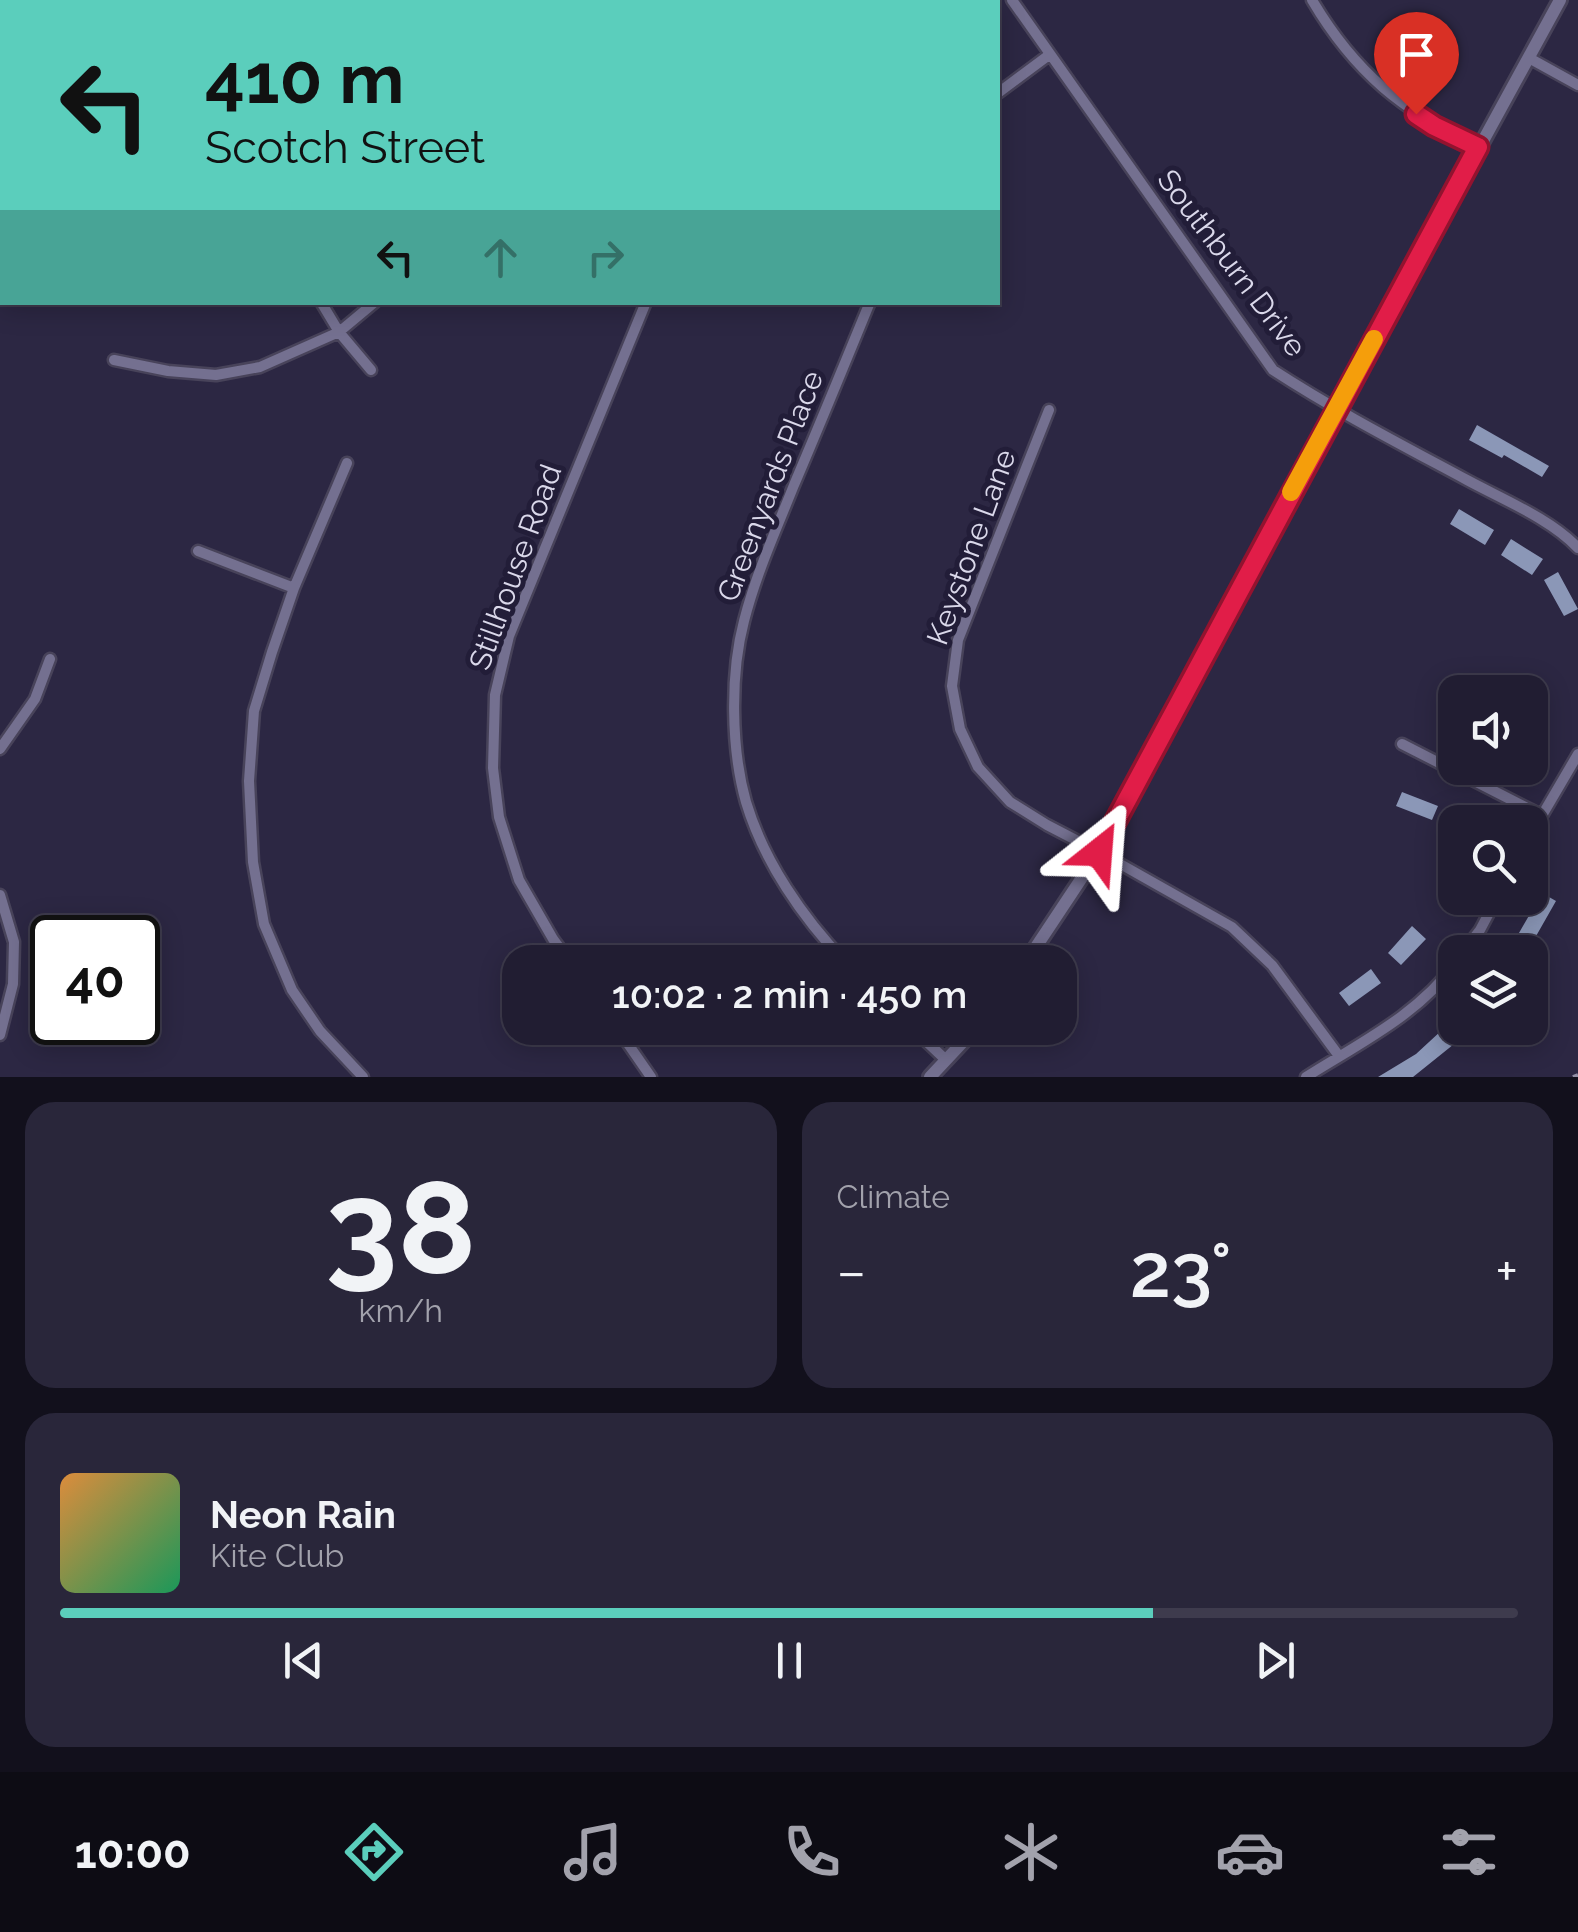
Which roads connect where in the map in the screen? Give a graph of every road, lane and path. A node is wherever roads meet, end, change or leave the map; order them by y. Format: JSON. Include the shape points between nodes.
{"nodes":[{"id":1,"x":1012,"y":0,"type":"edge"},
{"id":2,"x":1312,"y":0,"type":"edge"},
{"id":3,"x":1560,"y":0,"type":"edge"},
{"id":4,"x":1049,"y":54,"type":"junction"},
{"id":5,"x":1529,"y":58,"type":"junction"},
{"id":6,"x":1578,"y":85,"type":"edge"},
{"id":7,"x":1000,"y":91,"type":"edge"},
{"id":8,"x":1478,"y":147,"type":"junction"},
{"id":9,"x":323,"y":305,"type":"edge"},
{"id":10,"x":372,"y":305,"type":"edge"},
{"id":11,"x":645,"y":305,"type":"edge"},
{"id":12,"x":869,"y":305,"type":"edge"},
{"id":13,"x":340,"y":332,"type":"junction"},
{"id":14,"x":114,"y":360,"type":"dead end"},
{"id":15,"x":371,"y":370,"type":"dead end"},
{"id":16,"x":1049,"y":410,"type":"dead end"},
{"id":17,"x":1336,"y":410,"type":"junction"},
{"id":18,"x":347,"y":463,"type":"dead end"},
{"id":19,"x":1578,"y":548,"type":"edge"},
{"id":20,"x":198,"y":551,"type":"dead end"},
{"id":21,"x":294,"y":588,"type":"junction"},
{"id":22,"x":50,"y":659,"type":"dead end"},
{"id":23,"x":1402,"y":744,"type":"dead end"},
{"id":24,"x":0,"y":750,"type":"edge"},
{"id":25,"x":1578,"y":754,"type":"edge"},
{"id":26,"x":1521,"y":805,"type":"edge"},
{"id":27,"x":1547,"y":805,"type":"edge"},
{"id":28,"x":1099,"y":852,"type":"junction"},
{"id":29,"x":0,"y":895,"type":"edge"},
{"id":30,"x":557,"y":945,"type":"edge"},
{"id":31,"x":829,"y":945,"type":"edge"},
{"id":32,"x":1037,"y":945,"type":"edge"},
{"id":33,"x":1438,"y":987,"type":"edge"},
{"id":34,"x":0,"y":1035,"type":"edge"},
{"id":35,"x":629,"y":1045,"type":"edge"},
{"id":36,"x":930,"y":1045,"type":"edge"},
{"id":37,"x":960,"y":1045,"type":"edge"},
{"id":38,"x":1339,"y":1056,"type":"junction"},
{"id":39,"x":946,"y":1060,"type":"junction"},
{"id":40,"x":363,"y":1077,"type":"edge"},
{"id":41,"x":651,"y":1077,"type":"edge"},
{"id":42,"x":930,"y":1077,"type":"edge"},
{"id":43,"x":1306,"y":1077,"type":"edge"}],
"edges":[{"from":1,"to":4,"type":"street","name":"Southburn Drive"},
{"from":2,"to":8,"type":"street","via":[[1354,59],[1398,102]]},
{"from":3,"to":5,"type":"street"},
{"from":4,"to":7,"type":"street"},
{"from":4,"to":17,"type":"street","name":"Southburn Drive","via":[[1274,370]]},
{"from":5,"to":6,"type":"street"},
{"from":5,"to":8,"type":"street"},
{"from":8,"to":17,"type":"street"},
{"from":9,"to":13,"type":"street"},
{"from":10,"to":13,"type":"street"},
{"from":11,"to":30,"type":"street","name":"Stillhouse Road","via":[[509,636],[495,695],[500,817],[519,880]]},
{"from":12,"to":31,"type":"street","name":"Greenyards Place","via":[[769,547],[735,672],[746,802],[790,892]]},
{"from":13,"to":14,"type":"street","via":[[260,367],[216,375]]},
{"from":13,"to":15,"type":"street"},
{"from":16,"to":28,"type":"street","name":"Keystone Lane","via":[[958,640],[952,686],[960,729],[978,767],[1010,802]]},
{"from":17,"to":19,"type":"street","name":"Southburn Drive","via":[[1524,510]]},
{"from":17,"to":28,"type":"street"},
{"from":18,"to":21,"type":"street"},
{"from":20,"to":21,"type":"street"},
{"from":21,"to":40,"type":"street","via":[[254,711],[254,862],[264,924],[292,990]]},
{"from":22,"to":24,"type":"street","via":[[35,699]]},
{"from":23,"to":26,"type":"street"},
{"from":25,"to":27,"type":"street"},
{"from":28,"to":32,"type":"street"},
{"from":28,"to":38,"type":"street","name":"Keystone Lane","via":[[1232,928],[1272,965]]},
{"from":29,"to":34,"type":"street","via":[[14,942],[13,984]]},
{"from":33,"to":38,"type":"street"},
{"from":35,"to":41,"type":"street"},
{"from":36,"to":39,"type":"street"},
{"from":37,"to":39,"type":"street"},
{"from":38,"to":43,"type":"street"},
{"from":39,"to":42,"type":"street"}]}
